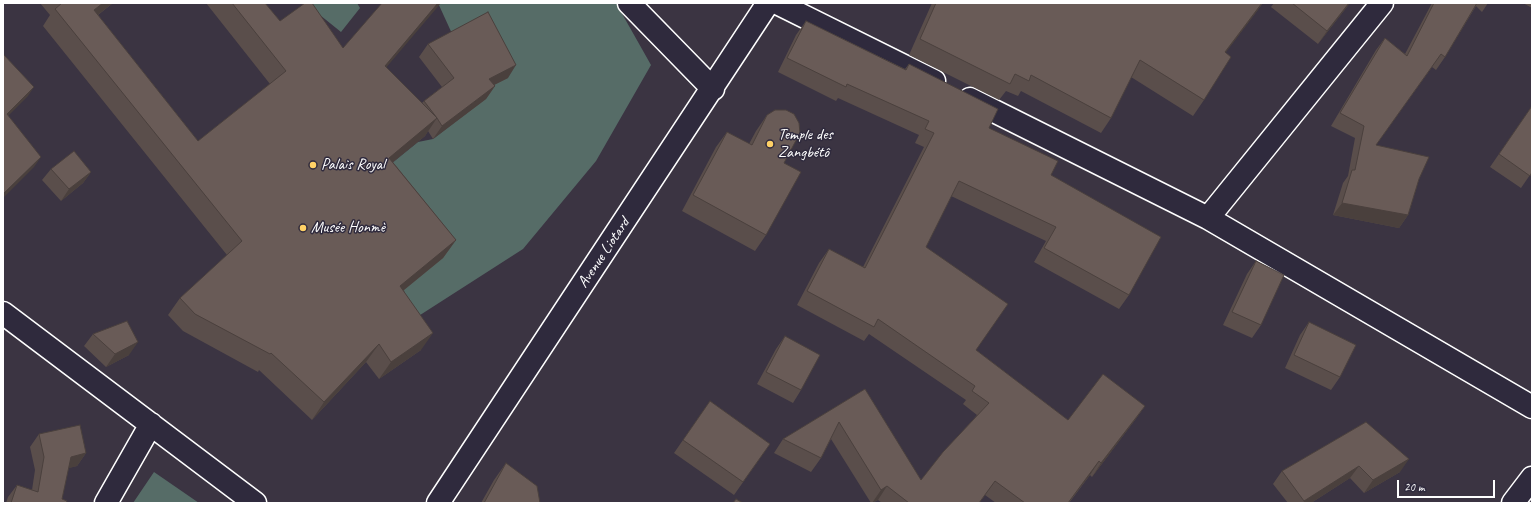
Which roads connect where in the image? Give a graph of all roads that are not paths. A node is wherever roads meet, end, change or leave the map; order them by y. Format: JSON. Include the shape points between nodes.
{"nodes":[{"id":1,"x":628,"y":3,"type":"edge"},
{"id":2,"x":768,"y":3,"type":"edge"},
{"id":3,"x":777,"y":3,"type":"edge"},
{"id":4,"x":1382,"y":3,"type":"edge"},
{"id":5,"x":713,"y":89,"type":"junction"},
{"id":6,"x":1208,"y":218,"type":"junction"},
{"id":7,"x":3,"y":313,"type":"edge"},
{"id":8,"x":1532,"y":407,"type":"edge"},
{"id":9,"x":151,"y":424,"type":"junction"},
{"id":10,"x":1532,"y":478,"type":"edge"},
{"id":11,"x":1515,"y":502,"type":"edge"},
{"id":12,"x":106,"y":503,"type":"edge"},
{"id":13,"x":255,"y":503,"type":"edge"},
{"id":14,"x":438,"y":503,"type":"edge"}],
"edges":[{"from":1,"to":5,"type":"street"},
{"from":2,"to":5,"type":"street","name":"Avenue Liotard"},
{"from":3,"to":6,"type":"street"},
{"from":4,"to":6,"type":"street"},
{"from":5,"to":14,"type":"street","name":"Avenue Liotard"},
{"from":6,"to":8,"type":"street"},
{"from":7,"to":9,"type":"street"},
{"from":9,"to":12,"type":"street"},
{"from":9,"to":13,"type":"street"},
{"from":10,"to":11,"type":"street"}]}
